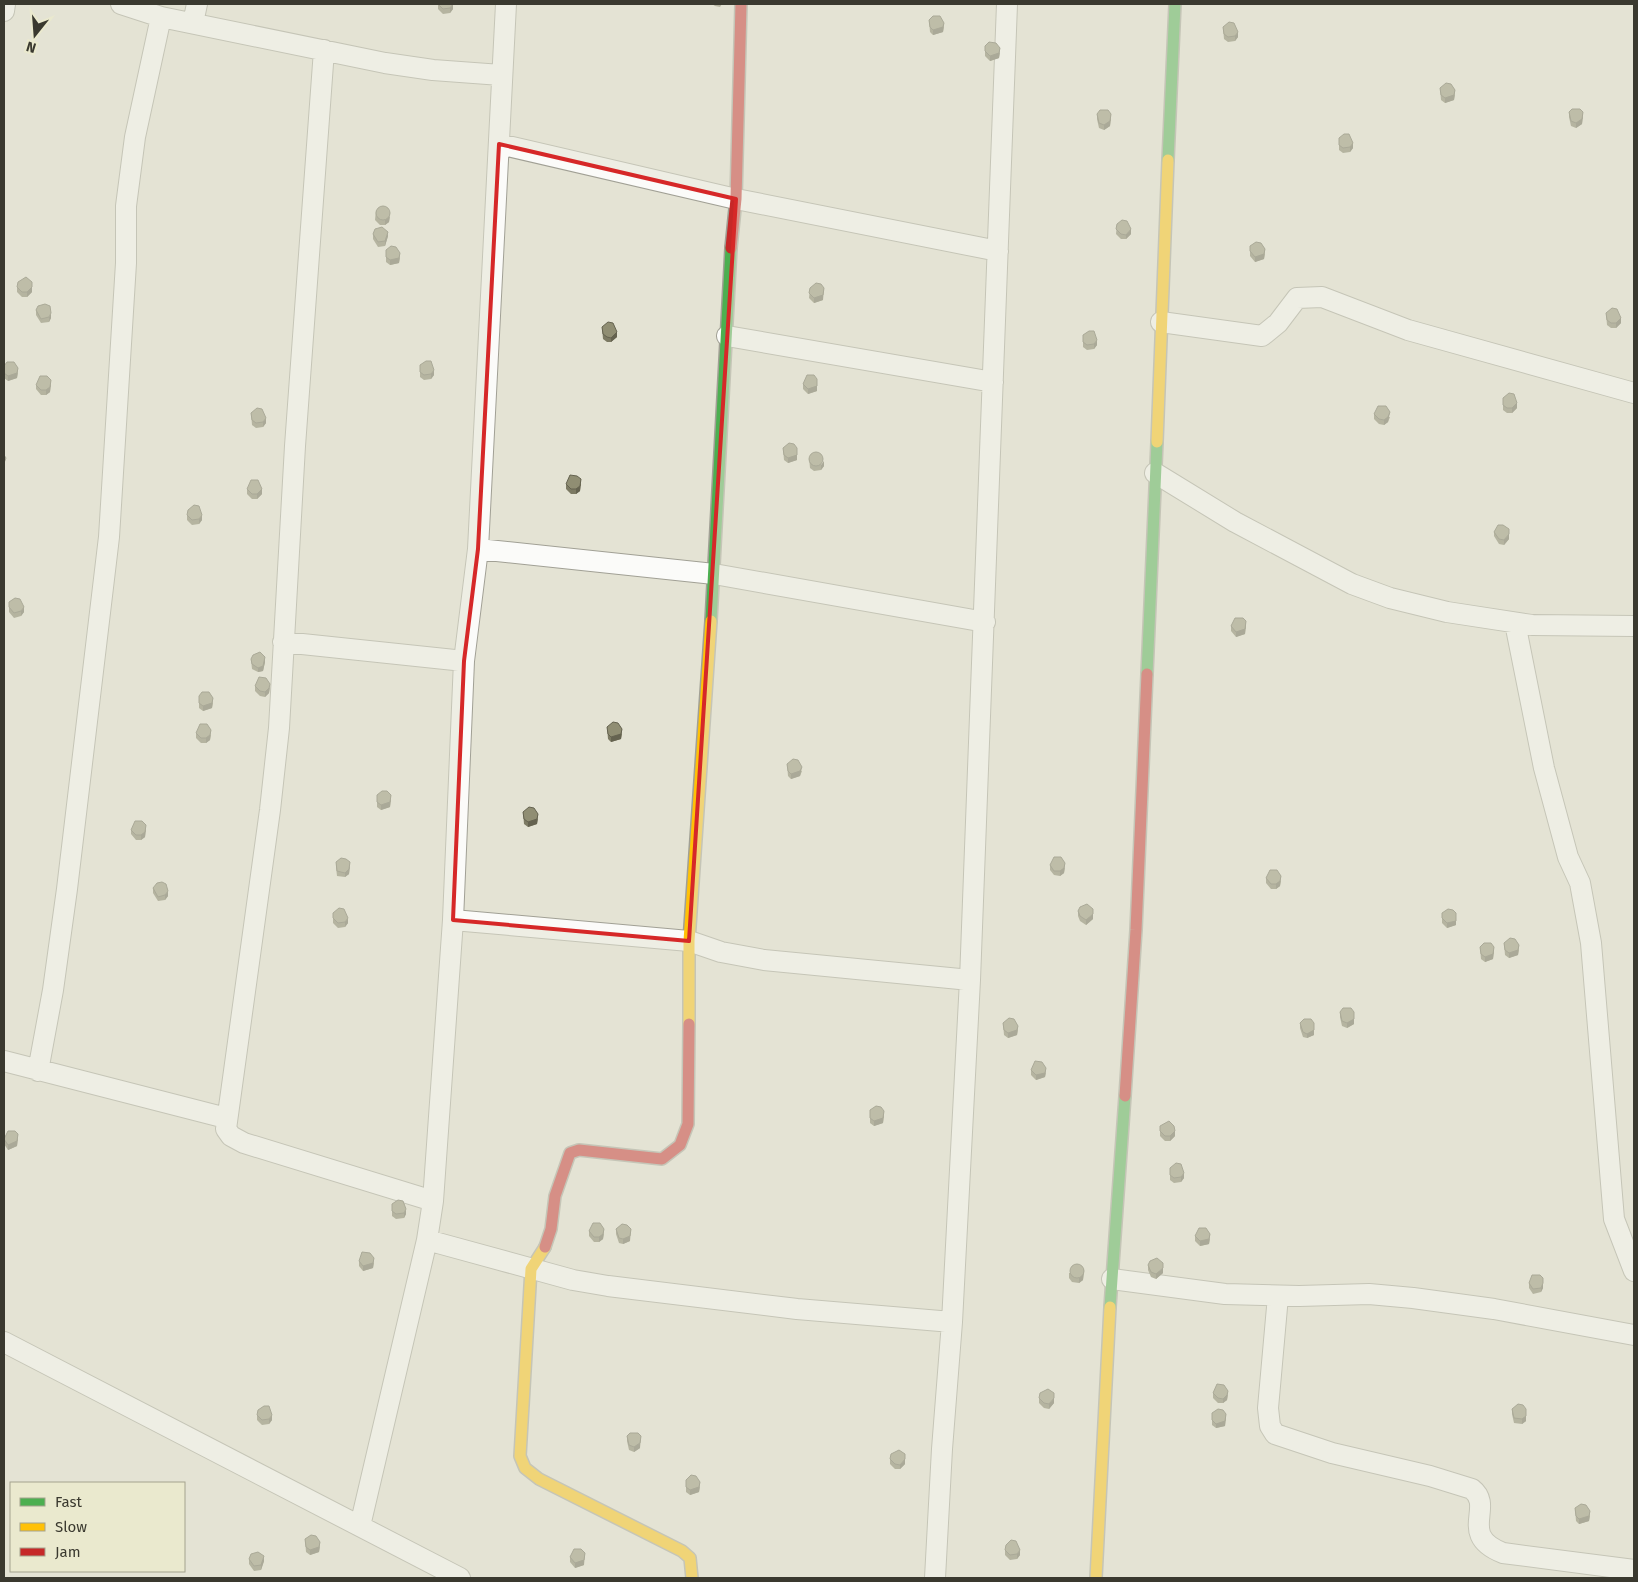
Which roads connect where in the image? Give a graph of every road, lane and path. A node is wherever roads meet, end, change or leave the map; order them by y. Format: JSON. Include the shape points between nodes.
{"nodes":[{"id":1,"x":5,"y":4,"type":"edge"},
{"id":2,"x":121,"y":4,"type":"edge"},
{"id":3,"x":197,"y":4,"type":"edge"},
{"id":4,"x":506,"y":4,"type":"edge"},
{"id":5,"x":741,"y":4,"type":"edge"},
{"id":6,"x":1007,"y":4,"type":"edge"},
{"id":7,"x":1175,"y":4,"type":"edge"},
{"id":8,"x":4,"y":10,"type":"edge"},
{"id":9,"x":161,"y":17,"type":"junction"},
{"id":10,"x":193,"y":24,"type":"junction"},
{"id":11,"x":324,"y":50,"type":"junction"},
{"id":12,"x":501,"y":76,"type":"junction"},
{"id":13,"x":499,"y":144,"type":"junction"},
{"id":14,"x":736,"y":199,"type":"junction"},
{"id":15,"x":998,"y":251,"type":"junction"},
{"id":16,"x":1161,"y":322,"type":"junction"},
{"id":17,"x":727,"y":336,"type":"junction"},
{"id":18,"x":993,"y":382,"type":"junction"},
{"id":19,"x":1634,"y":393,"type":"edge"},
{"id":20,"x":1155,"y":472,"type":"junction"},
{"id":21,"x":478,"y":549,"type":"junction"},
{"id":22,"x":714,"y":574,"type":"junction"},
{"id":23,"x":985,"y":622,"type":"junction"},
{"id":24,"x":1515,"y":622,"type":"junction"},
{"id":25,"x":1634,"y":626,"type":"edge"},
{"id":26,"x":283,"y":642,"type":"junction"},
{"id":27,"x":464,"y":661,"type":"junction"},
{"id":28,"x":453,"y":920,"type":"junction"},
{"id":29,"x":689,"y":941,"type":"junction"},
{"id":30,"x":970,"y":980,"type":"junction"},
{"id":31,"x":4,"y":1061,"type":"edge"},
{"id":32,"x":38,"y":1071,"type":"junction"},
{"id":33,"x":226,"y":1118,"type":"junction"},
{"id":34,"x":433,"y":1201,"type":"junction"},
{"id":35,"x":427,"y":1240,"type":"junction"},
{"id":36,"x":531,"y":1269,"type":"junction"},
{"id":37,"x":1634,"y":1271,"type":"edge"},
{"id":38,"x":1112,"y":1279,"type":"junction"},
{"id":39,"x":1278,"y":1296,"type":"junction"},
{"id":40,"x":952,"y":1322,"type":"junction"},
{"id":41,"x":1634,"y":1335,"type":"edge"},
{"id":42,"x":4,"y":1342,"type":"edge"},
{"id":43,"x":360,"y":1526,"type":"junction"},
{"id":44,"x":1634,"y":1570,"type":"edge"},
{"id":45,"x":460,"y":1578,"type":"edge"},
{"id":46,"x":692,"y":1578,"type":"edge"},
{"id":47,"x":935,"y":1578,"type":"edge"},
{"id":48,"x":1096,"y":1578,"type":"edge"}],
"edges":[{"from":1,"to":8,"type":"street"},
{"from":2,"to":9,"type":"street"},
{"from":3,"to":10,"type":"street"},
{"from":4,"to":12,"type":"street"},
{"from":5,"to":14,"type":"street"},
{"from":6,"to":15,"type":"street"},
{"from":7,"to":16,"type":"street"},
{"from":9,"to":10,"type":"street"},
{"from":9,"to":32,"type":"street","via":[[135,137],[126,206],[126,263],[109,538],[67,889]]},
{"from":10,"to":11,"type":"street"},
{"from":11,"to":12,"type":"street","via":[[433,70]]},
{"from":11,"to":26,"type":"street"},
{"from":12,"to":13,"type":"street"},
{"from":13,"to":14,"type":"street"},
{"from":13,"to":21,"type":"street"},
{"from":14,"to":15,"type":"street"},
{"from":14,"to":17,"type":"street"},
{"from":15,"to":18,"type":"street"},
{"from":16,"to":19,"type":"street","via":[[1262,336],[1278,323],[1297,298],[1322,297],[1408,330]]},
{"from":16,"to":20,"type":"street"},
{"from":17,"to":18,"type":"street"},
{"from":17,"to":22,"type":"street"},
{"from":18,"to":23,"type":"street"},
{"from":20,"to":24,"type":"street","via":[[1235,522],[1352,584],[1390,598],[1446,612]]},
{"from":20,"to":38,"type":"street","via":[[1136,930]]},
{"from":21,"to":22,"type":"street"},
{"from":21,"to":27,"type":"street"},
{"from":22,"to":23,"type":"street"},
{"from":22,"to":29,"type":"street"},
{"from":23,"to":30,"type":"street"},
{"from":24,"to":25,"type":"street"},
{"from":24,"to":37,"type":"street","via":[[1544,768],[1568,857],[1580,883],[1591,943],[1614,1219]]},
{"from":26,"to":27,"type":"street"},
{"from":26,"to":33,"type":"street","via":[[279,728],[270,810]]},
{"from":27,"to":28,"type":"street"},
{"from":28,"to":29,"type":"street"},
{"from":28,"to":34,"type":"street"},
{"from":29,"to":30,"type":"street","via":[[721,952],[764,960]]},
{"from":29,"to":36,"type":"street","via":[[688,1124],[685,1138],[674,1154],[662,1159],[595,1151],[570,1153],[545,1247]]},
{"from":30,"to":40,"type":"street"},
{"from":31,"to":32,"type":"street"},
{"from":32,"to":33,"type":"street"},
{"from":33,"to":34,"type":"street","via":[[226,1129],[231,1136],[244,1143]]},
{"from":34,"to":35,"type":"street"},
{"from":35,"to":36,"type":"street"},
{"from":35,"to":43,"type":"street"},
{"from":36,"to":40,"type":"street","via":[[608,1286],[797,1309]]},
{"from":36,"to":46,"type":"street","via":[[522,1464],[539,1479],[682,1551],[690,1558]]},
{"from":38,"to":39,"type":"street","via":[[1225,1294]]},
{"from":38,"to":48,"type":"street"},
{"from":39,"to":41,"type":"street","via":[[1369,1294],[1413,1298],[1494,1309]]},
{"from":39,"to":44,"type":"street","via":[[1268,1408],[1270,1426],[1275,1434],[1332,1453],[1472,1489],[1477,1492],[1479,1501],[1479,1533],[1486,1545],[1503,1553]]},
{"from":40,"to":47,"type":"street"},
{"from":42,"to":43,"type":"street"},
{"from":43,"to":45,"type":"street"}]}
